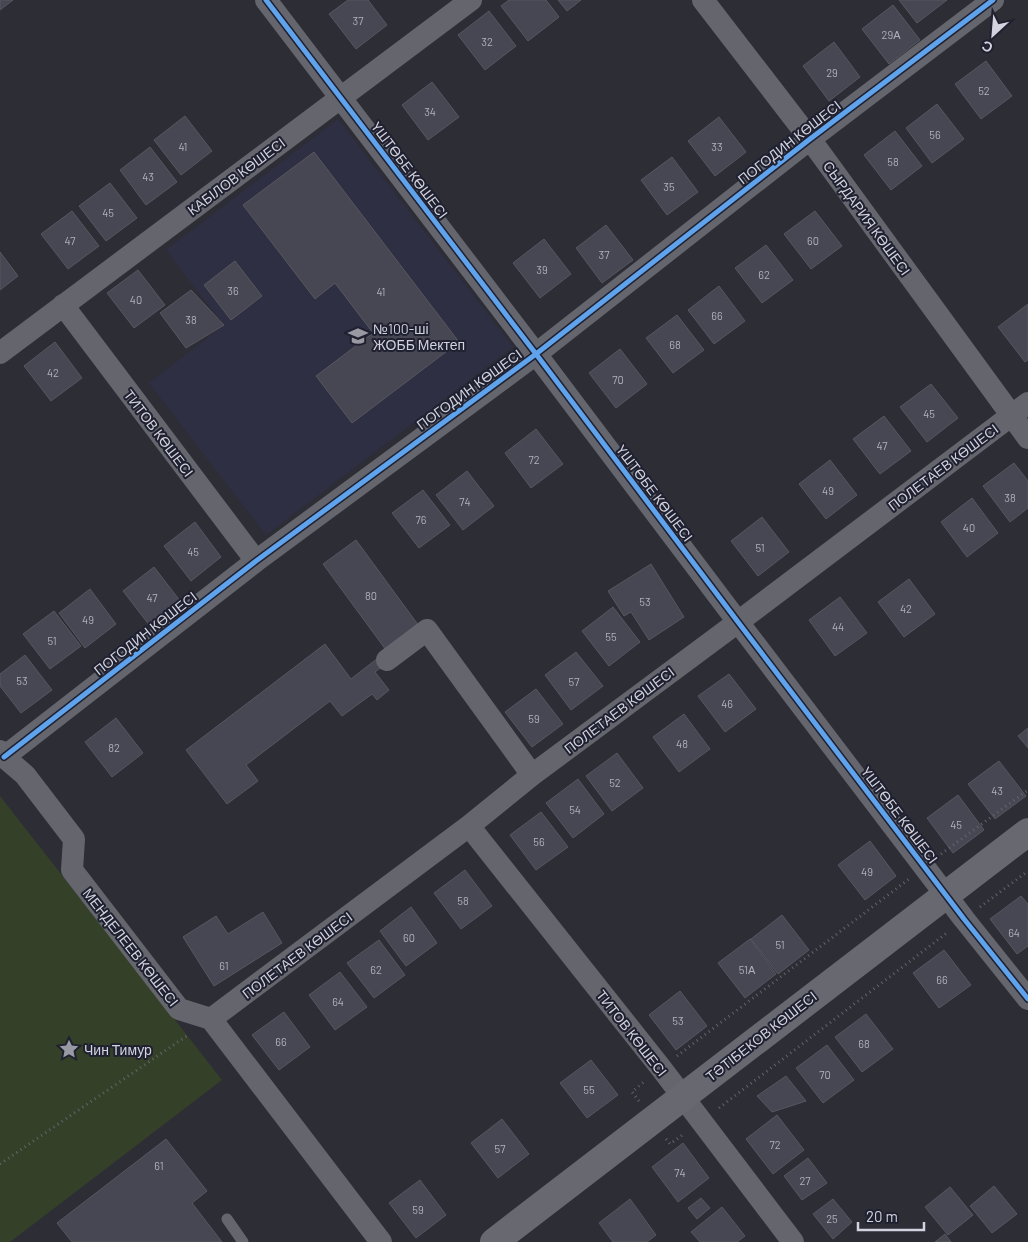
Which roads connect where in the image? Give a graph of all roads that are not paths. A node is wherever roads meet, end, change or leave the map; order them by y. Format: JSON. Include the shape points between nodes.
{"nodes":[{"id":1,"x":266,"y":0,"type":"edge"},
{"id":2,"x":471,"y":0,"type":"edge"},
{"id":3,"x":703,"y":0,"type":"edge"},
{"id":4,"x":993,"y":0,"type":"edge"},
{"id":5,"x":341,"y":98,"type":"junction"},
{"id":6,"x":810,"y":139,"type":"junction"},
{"id":7,"x":62,"y":305,"type":"junction"},
{"id":8,"x":0,"y":352,"type":"edge"},
{"id":9,"x":536,"y":354,"type":"junction"},
{"id":10,"x":1019,"y":409,"type":"edge"},
{"id":11,"x":1028,"y":438,"type":"edge"},
{"id":12,"x":256,"y":561,"type":"junction"},
{"id":13,"x":738,"y":622,"type":"junction"},
{"id":14,"x":387,"y":660,"type":"dead end"},
{"id":15,"x":2,"y":754,"type":"edge"},
{"id":16,"x":532,"y":775,"type":"junction"},
{"id":17,"x":469,"y":826,"type":"junction"},
{"id":18,"x":1028,"y":832,"type":"edge"},
{"id":19,"x":946,"y":894,"type":"junction"},
{"id":20,"x":1028,"y":999,"type":"edge"},
{"id":21,"x":212,"y":1019,"type":"junction"},
{"id":22,"x":682,"y":1097,"type":"junction"},
{"id":23,"x":227,"y":1219,"type":"dead end"},
{"id":24,"x":243,"y":1242,"type":"edge"},
{"id":25,"x":381,"y":1242,"type":"edge"},
{"id":26,"x":494,"y":1242,"type":"edge"},
{"id":27,"x":792,"y":1242,"type":"edge"}],
"edges":[{"from":1,"to":5,"type":"street","name":"ҮШТӨБЕ КӨШЕСІ"},
{"from":2,"to":5,"type":"street","name":"КАБІЛОВ КӨШЕСІ"},
{"from":3,"to":6,"type":"street","name":"СЫРДАРИЯ КӨШЕСІ"},
{"from":4,"to":6,"type":"street","name":"ПОГОДИН КӨШЕСІ"},
{"from":5,"to":7,"type":"street","name":"КАБІЛОВ КӨШЕСІ"},
{"from":5,"to":9,"type":"street","name":"ҮШТӨБЕ КӨШЕСІ"},
{"from":6,"to":9,"type":"street","name":"ПОГОДИН КӨШЕСІ"},
{"from":6,"to":10,"type":"street","name":"СЫРДАРИЯ КӨШЕСІ"},
{"from":7,"to":8,"type":"street","name":"КАБІЛОВ КӨШЕСІ"},
{"from":7,"to":12,"type":"street","name":"ТИТОВ КӨШЕСІ"},
{"from":9,"to":12,"type":"street","name":"ПОГОДИН КӨШЕСІ"},
{"from":9,"to":13,"type":"street","name":"ҮШТӨБЕ КӨШЕСІ"},
{"from":10,"to":11,"type":"street","name":"СЫРДАРИЯ КӨШЕСІ"},
{"from":10,"to":13,"type":"street","name":"ПОЛЕТАЕВ КӨШЕСІ"},
{"from":12,"to":15,"type":"street","name":"ПОГОДИН КӨШЕСІ"},
{"from":13,"to":16,"type":"street","name":"ПОЛЕТАЕВ КӨШЕСІ"},
{"from":13,"to":19,"type":"street","name":"ҮШТӨБЕ КӨШЕСІ"},
{"from":14,"to":16,"type":"street","via":[[427,630]]},
{"from":15,"to":21,"type":"street","name":"МЕНДЕЛЕЕВ КӨШЕСІ","via":[[25,775],[74,839],[72,870],[179,1009]]},
{"from":16,"to":17,"type":"street","name":"ПОЛЕТАЕВ КӨШЕСІ"},
{"from":17,"to":21,"type":"street","name":"ПОЛЕТАЕВ КӨШЕСІ"},
{"from":17,"to":22,"type":"street","name":"ТИТОВ КӨШЕСІ"},
{"from":18,"to":19,"type":"main road","name":"ТӘТІБЕКОВ КӨШЕСІ"},
{"from":19,"to":20,"type":"street","name":"ҮШТӨБЕ КӨШЕСІ"},
{"from":19,"to":22,"type":"main road","name":"ТӘТІБЕКОВ КӨШЕСІ"},
{"from":21,"to":25,"type":"street"},
{"from":22,"to":26,"type":"main road","name":"ТӘТІБЕКОВ КӨШЕСІ"},
{"from":22,"to":27,"type":"street","name":"ТИТОВ КӨШЕСІ"},
{"from":23,"to":24,"type":"lane"}]}
